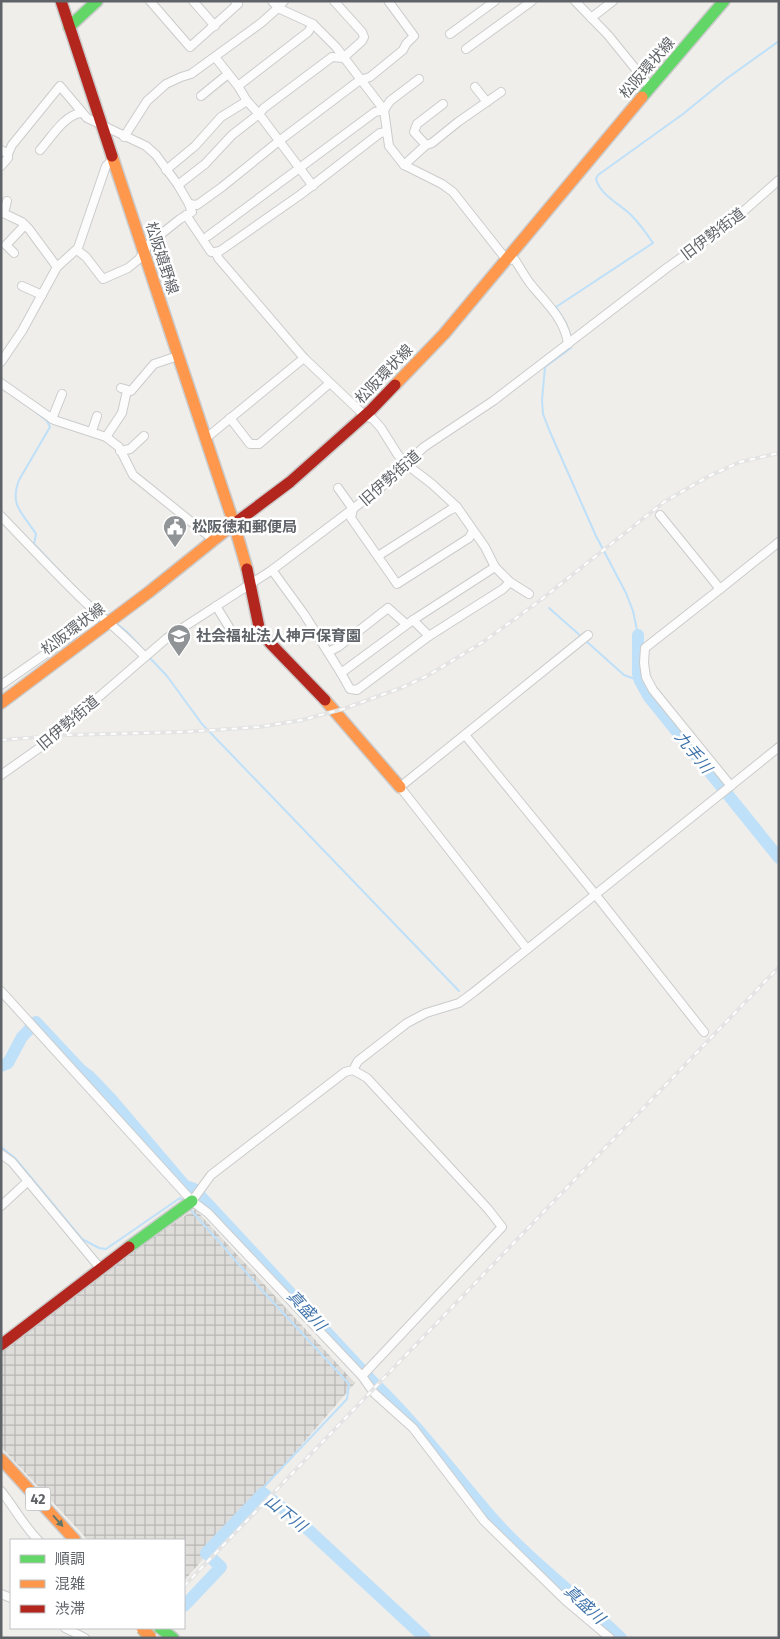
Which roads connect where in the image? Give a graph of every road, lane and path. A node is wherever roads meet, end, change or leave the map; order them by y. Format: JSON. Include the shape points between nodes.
{"nodes":[{"id":1,"x":62,"y":1,"type":"edge"},
{"id":2,"x":98,"y":1,"type":"edge"},
{"id":3,"x":150,"y":1,"type":"edge"},
{"id":4,"x":193,"y":1,"type":"edge"},
{"id":5,"x":235,"y":1,"type":"edge"},
{"id":6,"x":284,"y":1,"type":"edge"},
{"id":7,"x":334,"y":1,"type":"edge"},
{"id":8,"x":390,"y":1,"type":"edge"},
{"id":9,"x":495,"y":1,"type":"edge"},
{"id":10,"x":532,"y":1,"type":"edge"},
{"id":11,"x":575,"y":1,"type":"edge"},
{"id":12,"x":613,"y":1,"type":"edge"},
{"id":13,"x":724,"y":1,"type":"edge"},
{"id":14,"x":275,"y":4,"type":"edge"},
{"id":15,"x":591,"y":18,"type":"junction"},
{"id":16,"x":313,"y":24,"type":"junction"},
{"id":17,"x":215,"y":26,"type":"junction"},
{"id":18,"x":70,"y":27,"type":"junction"},
{"id":19,"x":450,"y":34,"type":"dead end"},
{"id":20,"x":466,"y":49,"type":"dead end"},
{"id":21,"x":216,"y":57,"type":"junction"},
{"id":22,"x":343,"y":58,"type":"junction"},
{"id":23,"x":228,"y":74,"type":"junction"},
{"id":24,"x":360,"y":80,"type":"junction"},
{"id":25,"x":419,"y":80,"type":"dead end"},
{"id":26,"x":238,"y":86,"type":"junction"},
{"id":27,"x":475,"y":87,"type":"dead end"},
{"id":28,"x":651,"y":88,"type":"junction"},
{"id":29,"x":502,"y":92,"type":"dead end"},
{"id":30,"x":201,"y":96,"type":"dead end"},
{"id":31,"x":247,"y":100,"type":"junction"},
{"id":32,"x":487,"y":102,"type":"junction"},
{"id":33,"x":443,"y":104,"type":"dead end"},
{"id":34,"x":384,"y":110,"type":"junction"},
{"id":35,"x":81,"y":113,"type":"junction"},
{"id":36,"x":259,"y":114,"type":"junction"},
{"id":37,"x":103,"y":127,"type":"junction"},
{"id":38,"x":387,"y":132,"type":"junction"},
{"id":39,"x":124,"y":137,"type":"junction"},
{"id":40,"x":279,"y":141,"type":"junction"},
{"id":41,"x":426,"y":145,"type":"junction"},
{"id":42,"x":40,"y":150,"type":"dead end"},
{"id":43,"x":5,"y":152,"type":"edge"},
{"id":44,"x":113,"y":159,"type":"junction"},
{"id":45,"x":404,"y":164,"type":"junction"},
{"id":46,"x":1,"y":166,"type":"edge"},
{"id":47,"x":300,"y":168,"type":"junction"},
{"id":48,"x":166,"y":170,"type":"junction"},
{"id":49,"x":779,"y":180,"type":"edge"},
{"id":50,"x":178,"y":185,"type":"junction"},
{"id":51,"x":312,"y":186,"type":"junction"},
{"id":52,"x":7,"y":201,"type":"dead end"},
{"id":53,"x":189,"y":204,"type":"junction"},
{"id":54,"x":2,"y":213,"type":"edge"},
{"id":55,"x":186,"y":215,"type":"junction"},
{"id":56,"x":25,"y":225,"type":"junction"},
{"id":57,"x":208,"y":236,"type":"dead end"},
{"id":58,"x":4,"y":244,"type":"edge"},
{"id":59,"x":77,"y":250,"type":"junction"},
{"id":60,"x":144,"y":252,"type":"junction"},
{"id":61,"x":215,"y":252,"type":"junction"},
{"id":62,"x":14,"y":253,"type":"dead end"},
{"id":63,"x":506,"y":259,"type":"junction"},
{"id":64,"x":56,"y":267,"type":"junction"},
{"id":65,"x":22,"y":286,"type":"dead end"},
{"id":66,"x":42,"y":295,"type":"junction"},
{"id":67,"x":568,"y":344,"type":"junction"},
{"id":68,"x":178,"y":356,"type":"junction"},
{"id":69,"x":304,"y":358,"type":"junction"},
{"id":70,"x":1,"y":362,"type":"edge"},
{"id":71,"x":1,"y":383,"type":"edge"},
{"id":72,"x":330,"y":383,"type":"junction"},
{"id":73,"x":121,"y":388,"type":"dead end"},
{"id":74,"x":62,"y":394,"type":"dead end"},
{"id":75,"x":126,"y":395,"type":"dead end"},
{"id":76,"x":97,"y":416,"type":"dead end"},
{"id":77,"x":365,"y":416,"type":"junction"},
{"id":78,"x":52,"y":418,"type":"junction"},
{"id":79,"x":230,"y":418,"type":"junction"},
{"id":80,"x":92,"y":431,"type":"junction"},
{"id":81,"x":144,"y":436,"type":"dead end"},
{"id":82,"x":106,"y":437,"type":"junction"},
{"id":83,"x":204,"y":439,"type":"junction"},
{"id":84,"x":120,"y":451,"type":"junction"},
{"id":85,"x":406,"y":464,"type":"junction"},
{"id":86,"x":338,"y":488,"type":"dead end"},
{"id":87,"x":456,"y":507,"type":"junction"},
{"id":88,"x":353,"y":509,"type":"junction"},
{"id":89,"x":660,"y":515,"type":"dead end"},
{"id":90,"x":1,"y":516,"type":"edge"},
{"id":91,"x":234,"y":524,"type":"junction"},
{"id":92,"x":473,"y":531,"type":"junction"},
{"id":93,"x":214,"y":541,"type":"junction"},
{"id":94,"x":779,"y":542,"type":"edge"},
{"id":95,"x":378,"y":556,"type":"junction"},
{"id":96,"x":495,"y":567,"type":"junction"},
{"id":97,"x":272,"y":570,"type":"junction"},
{"id":98,"x":510,"y":582,"type":"junction"},
{"id":99,"x":251,"y":583,"type":"junction"},
{"id":100,"x":720,"y":589,"type":"junction"},
{"id":101,"x":529,"y":594,"type":"dead end"},
{"id":102,"x":216,"y":606,"type":"junction"},
{"id":103,"x":104,"y":618,"type":"junction"},
{"id":104,"x":409,"y":622,"type":"junction"},
{"id":105,"x":229,"y":627,"type":"dead end"},
{"id":106,"x":588,"y":635,"type":"dead end"},
{"id":107,"x":429,"y":636,"type":"junction"},
{"id":108,"x":328,"y":652,"type":"junction"},
{"id":109,"x":145,"y":657,"type":"junction"},
{"id":110,"x":340,"y":673,"type":"junction"},
{"id":111,"x":1,"y":685,"type":"edge"},
{"id":112,"x":1,"y":702,"type":"edge"},
{"id":113,"x":465,"y":735,"type":"junction"},
{"id":114,"x":779,"y":747,"type":"edge"},
{"id":115,"x":1,"y":775,"type":"edge"},
{"id":116,"x":731,"y":786,"type":"junction"},
{"id":117,"x":400,"y":787,"type":"junction"},
{"id":118,"x":595,"y":894,"type":"junction"},
{"id":119,"x":527,"y":949,"type":"junction"},
{"id":120,"x":1,"y":991,"type":"edge"},
{"id":121,"x":704,"y":1032,"type":"dead end"},
{"id":122,"x":353,"y":1070,"type":"junction"},
{"id":123,"x":1,"y":1154,"type":"edge"},
{"id":124,"x":28,"y":1181,"type":"junction"},
{"id":125,"x":189,"y":1204,"type":"junction"},
{"id":126,"x":1,"y":1206,"type":"edge"},
{"id":127,"x":100,"y":1268,"type":"junction"},
{"id":128,"x":1,"y":1345,"type":"edge"},
{"id":129,"x":362,"y":1376,"type":"junction"},
{"id":130,"x":1,"y":1459,"type":"edge"},
{"id":131,"x":1,"y":1467,"type":"edge"},
{"id":132,"x":1,"y":1491,"type":"edge"},
{"id":133,"x":37,"y":1539,"type":"edge"},
{"id":134,"x":61,"y":1539,"type":"edge"},
{"id":135,"x":74,"y":1539,"type":"edge"},
{"id":136,"x":67,"y":1629,"type":"edge"},
{"id":137,"x":161,"y":1629,"type":"edge"},
{"id":138,"x":85,"y":1638,"type":"edge"},
{"id":139,"x":173,"y":1638,"type":"edge"},
{"id":140,"x":610,"y":1638,"type":"edge"}],
"edges":[{"from":1,"to":18,"type":"main road","name":"松阪嬉野線"},
{"from":2,"to":18,"type":"main road"},
{"from":3,"to":17,"type":"street","via":[[190,47]]},
{"from":4,"to":17,"type":"street"},
{"from":5,"to":17,"type":"street","via":[[238,4]]},
{"from":6,"to":14,"type":"street"},
{"from":7,"to":22,"type":"street","via":[[364,37]]},
{"from":8,"to":24,"type":"street","via":[[414,36],[390,61],[370,77]]},
{"from":9,"to":19,"type":"street"},
{"from":10,"to":20,"type":"street"},
{"from":11,"to":15,"type":"street"},
{"from":12,"to":15,"type":"street"},
{"from":13,"to":28,"type":"main road","name":"松阪環状線"},
{"from":14,"to":16,"type":"street"},
{"from":14,"to":21,"type":"street","via":[[261,23]]},
{"from":15,"to":28,"type":"street"},
{"from":16,"to":22,"type":"street"},
{"from":16,"to":26,"type":"street","via":[[308,32]]},
{"from":18,"to":37,"type":"main road","name":"松阪嬉野線"},
{"from":21,"to":23,"type":"street"},
{"from":21,"to":39,"type":"street","via":[[191,74],[166,84],[148,101]]},
{"from":22,"to":24,"type":"street"},
{"from":22,"to":36,"type":"street","via":[[332,57]]},
{"from":23,"to":26,"type":"street"},
{"from":23,"to":30,"type":"street"},
{"from":24,"to":34,"type":"street"},
{"from":24,"to":40,"type":"street"},
{"from":25,"to":34,"type":"street","via":[[390,101]]},
{"from":26,"to":31,"type":"street"},
{"from":27,"to":32,"type":"street"},
{"from":28,"to":63,"type":"main road","name":"松阪環状線"},
{"from":29,"to":32,"type":"street"},
{"from":31,"to":36,"type":"street"},
{"from":31,"to":48,"type":"street","via":[[221,117],[195,146]]},
{"from":32,"to":41,"type":"street"},
{"from":33,"to":41,"type":"street","via":[[417,124],[414,132]]},
{"from":34,"to":38,"type":"street"},
{"from":34,"to":47,"type":"street","via":[[375,112]]},
{"from":35,"to":37,"type":"street"},
{"from":35,"to":42,"type":"street","via":[[65,122]]},
{"from":35,"to":43,"type":"street","via":[[60,86]]},
{"from":36,"to":40,"type":"street"},
{"from":36,"to":50,"type":"street"},
{"from":37,"to":39,"type":"street"},
{"from":37,"to":44,"type":"main road","name":"松阪嬉野線"},
{"from":38,"to":45,"type":"street","via":[[389,146]]},
{"from":38,"to":51,"type":"street","via":[[380,133]]},
{"from":39,"to":48,"type":"street","via":[[146,146]]},
{"from":40,"to":47,"type":"street"},
{"from":40,"to":53,"type":"street","via":[[197,205]]},
{"from":41,"to":45,"type":"street"},
{"from":43,"to":46,"type":"street","via":[[8,158]]},
{"from":44,"to":59,"type":"street","via":[[106,166]]},
{"from":44,"to":60,"type":"main road","name":"松阪嬉野線"},
{"from":45,"to":63,"type":"street","via":[[453,192]]},
{"from":47,"to":51,"type":"street"},
{"from":47,"to":57,"type":"street"},
{"from":48,"to":50,"type":"street"},
{"from":49,"to":67,"type":"street","name":"旧伊勢街道","via":[[730,223]]},
{"from":50,"to":53,"type":"street"},
{"from":51,"to":61,"type":"street"},
{"from":52,"to":54,"type":"street"},
{"from":53,"to":55,"type":"street","via":[[192,212]]},
{"from":54,"to":56,"type":"street"},
{"from":55,"to":60,"type":"street","via":[[150,243]]},
{"from":55,"to":61,"type":"street","via":[[195,222],[211,252]]},
{"from":56,"to":58,"type":"street"},
{"from":56,"to":64,"type":"street"},
{"from":58,"to":62,"type":"street"},
{"from":59,"to":60,"type":"street","via":[[104,279],[128,268]]},
{"from":59,"to":64,"type":"street"},
{"from":60,"to":68,"type":"main road","name":"松阪嬉野線"},
{"from":61,"to":69,"type":"street"},
{"from":63,"to":67,"type":"street","via":[[515,260],[531,285],[549,299],[562,322]]},
{"from":63,"to":77,"type":"main road","name":"松阪環状線","via":[[444,334]]},
{"from":64,"to":66,"type":"street"},
{"from":65,"to":66,"type":"street"},
{"from":66,"to":70,"type":"street"},
{"from":67,"to":85,"type":"street","name":"旧伊勢街道","via":[[493,401],[424,447]]},
{"from":68,"to":73,"type":"street","via":[[154,364],[131,391]]},
{"from":68,"to":83,"type":"main road","name":"松阪嬉野線"},
{"from":69,"to":72,"type":"street"},
{"from":69,"to":79,"type":"street"},
{"from":71,"to":78,"type":"street"},
{"from":72,"to":77,"type":"street"},
{"from":72,"to":79,"type":"street","via":[[259,444],[250,444]]},
{"from":74,"to":78,"type":"street"},
{"from":75,"to":82,"type":"street","via":[[122,413]]},
{"from":76,"to":80,"type":"street"},
{"from":77,"to":85,"type":"street","via":[[381,428]]},
{"from":77,"to":91,"type":"main road","name":"松阪環状線","via":[[290,482]]},
{"from":78,"to":80,"type":"street"},
{"from":79,"to":83,"type":"street"},
{"from":80,"to":82,"type":"street"},
{"from":81,"to":84,"type":"street","via":[[130,449]]},
{"from":82,"to":84,"type":"street"},
{"from":83,"to":91,"type":"main road","name":"松阪嬉野線"},
{"from":84,"to":93,"type":"street","via":[[133,475]]},
{"from":85,"to":87,"type":"street"},
{"from":85,"to":88,"type":"street","name":"旧伊勢街道"},
{"from":86,"to":88,"type":"street"},
{"from":87,"to":92,"type":"street"},
{"from":87,"to":95,"type":"street"},
{"from":88,"to":95,"type":"street","via":[[351,518]]},
{"from":88,"to":97,"type":"street","name":"旧伊勢街道"},
{"from":89,"to":100,"type":"street"},
{"from":90,"to":103,"type":"street","via":[[48,567],[68,581]]},
{"from":91,"to":93,"type":"main road","name":"松阪環状線"},
{"from":91,"to":99,"type":"main road","name":"松阪嬉野線"},
{"from":92,"to":95,"type":"street","via":[[469,538],[397,584]]},
{"from":92,"to":96,"type":"street"},
{"from":93,"to":103,"type":"main road","name":"松阪環状線"},
{"from":94,"to":100,"type":"street"},
{"from":96,"to":98,"type":"street"},
{"from":96,"to":104,"type":"street"},
{"from":97,"to":99,"type":"street","name":"旧伊勢街道"},
{"from":97,"to":108,"type":"street"},
{"from":98,"to":101,"type":"street"},
{"from":98,"to":107,"type":"street"},
{"from":99,"to":102,"type":"street","name":"旧伊勢街道"},
{"from":99,"to":117,"type":"main road","name":"松阪嬉野線","via":[[260,627],[266,637],[331,706]]},
{"from":100,"to":116,"type":"street","via":[[645,648],[644,662],[646,677],[653,690]]},
{"from":102,"to":105,"type":"street"},
{"from":102,"to":109,"type":"street","name":"旧伊勢街道","via":[[167,638]]},
{"from":103,"to":109,"type":"street"},
{"from":103,"to":111,"type":"street","via":[[94,620]]},
{"from":103,"to":112,"type":"main road","name":"松阪環状線"},
{"from":104,"to":107,"type":"street"},
{"from":104,"to":108,"type":"street","via":[[388,608],[338,648]]},
{"from":104,"to":110,"type":"street"},
{"from":106,"to":113,"type":"street"},
{"from":107,"to":110,"type":"street","via":[[357,690],[350,689]]},
{"from":108,"to":110,"type":"street"},
{"from":109,"to":115,"type":"street","name":"旧伊勢街道","via":[[42,746]]},
{"from":113,"to":117,"type":"street"},
{"from":113,"to":118,"type":"street"},
{"from":114,"to":116,"type":"street"},
{"from":116,"to":118,"type":"street"},
{"from":117,"to":119,"type":"street"},
{"from":118,"to":119,"type":"street"},
{"from":118,"to":121,"type":"street"},
{"from":119,"to":122,"type":"street","via":[[459,1003],[426,1013],[407,1023],[358,1061]]},
{"from":120,"to":125,"type":"street"},
{"from":122,"to":125,"type":"street","via":[[345,1072],[211,1175]]},
{"from":122,"to":129,"type":"street","via":[[367,1078],[502,1228]]},
{"from":123,"to":124,"type":"street"},
{"from":124,"to":126,"type":"street"},
{"from":124,"to":127,"type":"street"},
{"from":125,"to":127,"type":"main road"},
{"from":125,"to":129,"type":"street","via":[[208,1213]]},
{"from":127,"to":128,"type":"main road"},
{"from":129,"to":140,"type":"street","via":[[374,1393],[413,1428],[484,1521],[566,1601]]},
{"from":130,"to":135,"type":"main road","number":"42","one_way":true},
{"from":131,"to":134,"type":"main road","number":"42"},
{"from":132,"to":133,"type":"street"},
{"from":136,"to":138,"type":"street"},
{"from":137,"to":139,"type":"main road"}]}
